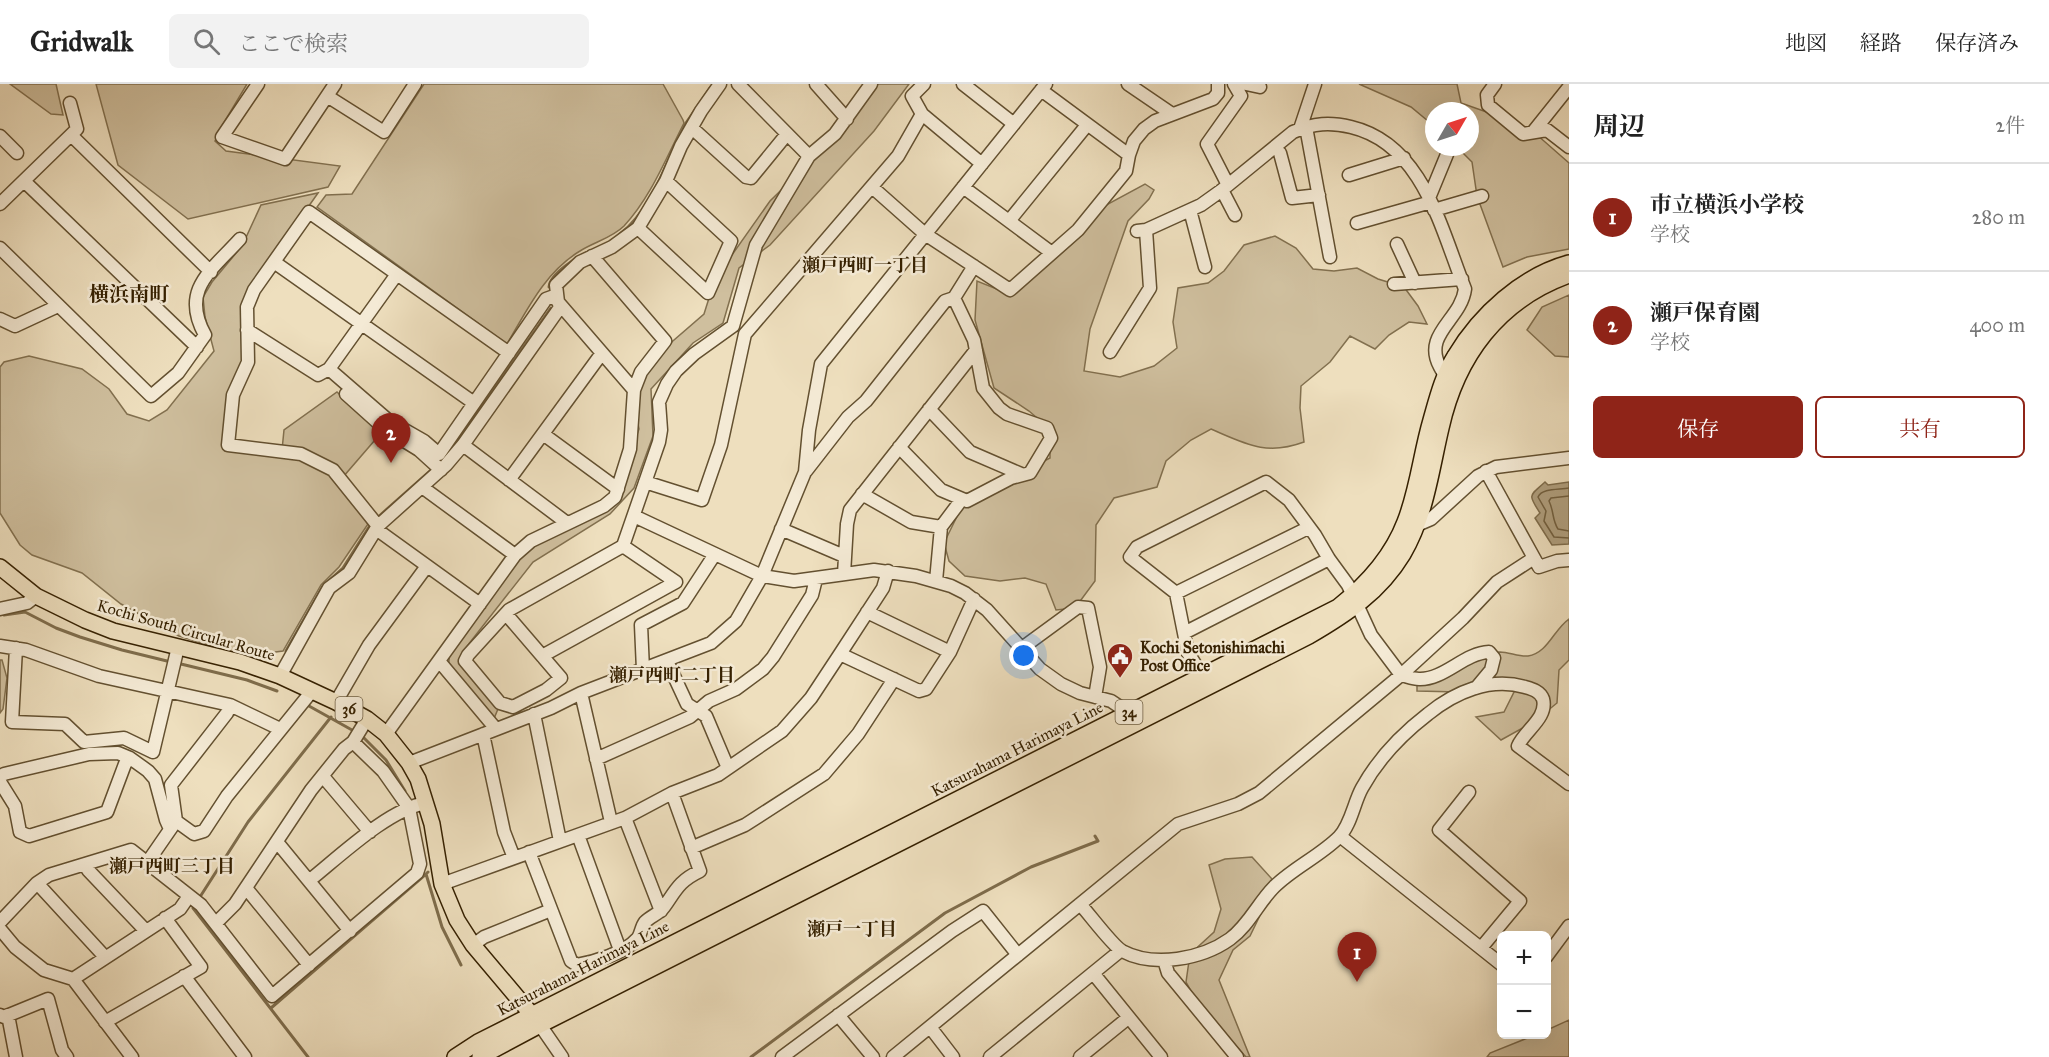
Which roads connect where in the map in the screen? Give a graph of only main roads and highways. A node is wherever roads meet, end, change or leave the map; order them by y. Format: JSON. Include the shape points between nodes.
{"nodes":[{"id":1,"x":1569,"y":263,"type":"edge"},
{"id":2,"x":1569,"y":275,"type":"edge"},
{"id":3,"x":1450,"y":379,"type":"junction"},
{"id":4,"x":0,"y":567,"type":"edge"},
{"id":5,"x":1356,"y":600,"type":"junction"},
{"id":6,"x":536,"y":1020,"type":"junction"},
{"id":7,"x":455,"y":1057,"type":"edge"},
{"id":8,"x":480,"y":1057,"type":"edge"}],
"edges":[{"from":1,"to":3,"type":"main road","name":"Katsurahama Harimaya Line","number":"34","via":[[1538,275],[1485,316],[1454,356]]},
{"from":2,"to":3,"type":"main road","name":"Katsurahama Harimaya Line","number":"34","via":[[1547,283],[1517,302],[1493,323]]},
{"from":3,"to":5,"type":"main road","name":"Katsurahama Harimaya Line","number":"34","via":[[1430,423],[1416,490],[1404,524]]},
{"from":3,"to":5,"type":"main road","name":"Katsurahama Harimaya Line","number":"34","via":[[1417,525],[1404,553],[1384,581]]},
{"from":4,"to":6,"type":"main road","name":"Kochi South Circular Route","number":"36","via":[[36,596],[85,620],[280,676],[336,702],[386,734],[409,763],[426,803],[442,884],[457,920]]},
{"from":5,"to":6,"type":"main road","name":"Katsurahama Harimaya Line","number":"34","via":[[1309,636],[1206,681]]},
{"from":6,"to":7,"type":"main road","name":"Katsurahama Harimaya Line","number":"34","via":[[478,1041]]},
{"from":6,"to":8,"type":"main road","name":"Katsurahama Harimaya Line","number":"34"}]}
